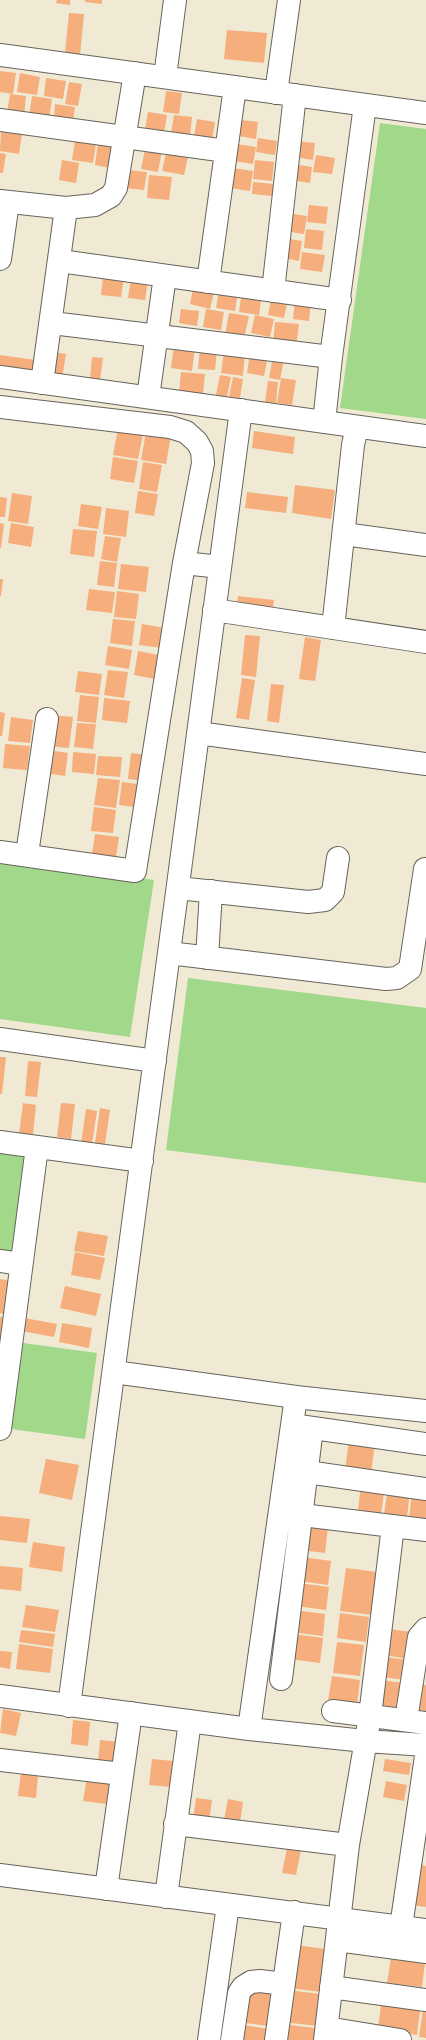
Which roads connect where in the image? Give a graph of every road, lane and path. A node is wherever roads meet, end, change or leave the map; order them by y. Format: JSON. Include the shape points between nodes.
{"nodes":[{"id":1,"x":175,"y":0,"type":"edge"},
{"id":2,"x":289,"y":0,"type":"edge"},
{"id":3,"x":0,"y":55,"type":"edge"},
{"id":4,"x":135,"y":73,"type":"junction"},
{"id":5,"x":165,"y":77,"type":"junction"},
{"id":6,"x":235,"y":87,"type":"junction"},
{"id":7,"x":286,"y":94,"type":"junction"},
{"id":8,"x":365,"y":105,"type":"junction"},
{"id":9,"x":426,"y":113,"type":"edge"},
{"id":10,"x":0,"y":120,"type":"edge"},
{"id":11,"x":125,"y":137,"type":"junction"},
{"id":12,"x":226,"y":151,"type":"junction"},
{"id":13,"x":4,"y":201,"type":"edge"},
{"id":14,"x":66,"y":208,"type":"junction"},
{"id":15,"x":0,"y":259,"type":"edge"},
{"id":16,"x":60,"y":260,"type":"junction"},
{"id":17,"x":165,"y":276,"type":"junction"},
{"id":18,"x":208,"y":282,"type":"junction"},
{"id":19,"x":273,"y":290,"type":"junction"},
{"id":20,"x":340,"y":300,"type":"junction"},
{"id":21,"x":52,"y":323,"type":"junction"},
{"id":22,"x":156,"y":336,"type":"junction"},
{"id":23,"x":331,"y":357,"type":"junction"},
{"id":24,"x":0,"y":377,"type":"edge"},
{"id":25,"x":42,"y":383,"type":"junction"},
{"id":26,"x":148,"y":397,"type":"junction"},
{"id":27,"x":0,"y":407,"type":"edge"},
{"id":28,"x":241,"y":410,"type":"junction"},
{"id":29,"x":324,"y":422,"type":"junction"},
{"id":30,"x":357,"y":427,"type":"junction"},
{"id":31,"x":426,"y":436,"type":"edge"},
{"id":32,"x":344,"y":534,"type":"junction"},
{"id":33,"x":426,"y":545,"type":"edge"},
{"id":34,"x":184,"y":563,"type":"junction"},
{"id":35,"x":220,"y":567,"type":"junction"},
{"id":36,"x":214,"y":610,"type":"junction"},
{"id":37,"x":333,"y":628,"type":"junction"},
{"id":38,"x":426,"y":642,"type":"edge"},
{"id":39,"x":47,"y":719,"type":"dead end"},
{"id":40,"x":198,"y":732,"type":"junction"},
{"id":41,"x":426,"y":764,"type":"edge"},
{"id":42,"x":0,"y":852,"type":"edge"},
{"id":43,"x":27,"y":854,"type":"junction"},
{"id":44,"x":338,"y":858,"type":"dead end"},
{"id":45,"x":425,"y":870,"type":"dead end"},
{"id":46,"x":178,"y":888,"type":"junction"},
{"id":47,"x":211,"y":892,"type":"junction"},
{"id":48,"x":169,"y":953,"type":"junction"},
{"id":49,"x":207,"y":958,"type":"junction"},
{"id":50,"x":0,"y":1039,"type":"edge"},
{"id":51,"x":155,"y":1061,"type":"junction"},
{"id":52,"x":0,"y":1142,"type":"edge"},
{"id":53,"x":37,"y":1147,"type":"junction"},
{"id":54,"x":142,"y":1161,"type":"junction"},
{"id":55,"x":0,"y":1261,"type":"edge"},
{"id":56,"x":21,"y":1264,"type":"junction"},
{"id":57,"x":4,"y":1362,"type":"edge"},
{"id":58,"x":114,"y":1372,"type":"junction"},
{"id":59,"x":296,"y":1397,"type":"junction"},
{"id":60,"x":426,"y":1411,"type":"edge"},
{"id":61,"x":302,"y":1426,"type":"junction"},
{"id":62,"x":0,"y":1429,"type":"edge"},
{"id":63,"x":426,"y":1444,"type":"edge"},
{"id":64,"x":307,"y":1472,"type":"junction"},
{"id":65,"x":426,"y":1489,"type":"edge"},
{"id":66,"x":302,"y":1515,"type":"junction"},
{"id":67,"x":393,"y":1526,"type":"junction"},
{"id":68,"x":426,"y":1530,"type":"edge"},
{"id":69,"x":426,"y":1629,"type":"edge"},
{"id":70,"x":420,"y":1676,"type":"edge"},
{"id":71,"x":281,"y":1678,"type":"dead end"},
{"id":72,"x":0,"y":1696,"type":"edge"},
{"id":73,"x":69,"y":1706,"type":"junction"},
{"id":74,"x":333,"y":1711,"type":"dead end"},
{"id":75,"x":131,"y":1713,"type":"junction"},
{"id":76,"x":370,"y":1716,"type":"junction"},
{"id":77,"x":190,"y":1721,"type":"junction"},
{"id":78,"x":416,"y":1721,"type":"edge"},
{"id":79,"x":250,"y":1729,"type":"junction"},
{"id":80,"x":365,"y":1741,"type":"junction"},
{"id":81,"x":426,"y":1744,"type":"edge"},
{"id":82,"x":426,"y":1756,"type":"edge"},
{"id":83,"x":0,"y":1760,"type":"edge"},
{"id":84,"x":122,"y":1774,"type":"junction"},
{"id":85,"x":175,"y":1824,"type":"junction"},
{"id":86,"x":348,"y":1845,"type":"junction"},
{"id":87,"x":0,"y":1875,"type":"edge"},
{"id":88,"x":106,"y":1889,"type":"junction"},
{"id":89,"x":166,"y":1897,"type":"junction"},
{"id":90,"x":228,"y":1904,"type":"junction"},
{"id":91,"x":294,"y":1912,"type":"junction"},
{"id":92,"x":339,"y":1918,"type":"junction"},
{"id":93,"x":401,"y":1927,"type":"junction"},
{"id":94,"x":426,"y":1930,"type":"edge"},
{"id":95,"x":337,"y":1940,"type":"junction"},
{"id":96,"x":426,"y":1952,"type":"edge"},
{"id":97,"x":284,"y":1984,"type":"junction"},
{"id":98,"x":331,"y":1987,"type":"junction"},
{"id":99,"x":426,"y":2000,"type":"edge"},
{"id":100,"x":326,"y":2034,"type":"edge"},
{"id":101,"x":209,"y":2040,"type":"edge"},
{"id":102,"x":232,"y":2040,"type":"edge"},
{"id":103,"x":276,"y":2040,"type":"edge"},
{"id":104,"x":400,"y":2040,"type":"edge"}],
"edges":[{"from":1,"to":5,"type":"street"},
{"from":2,"to":7,"type":"street"},
{"from":3,"to":4,"type":"street"},
{"from":4,"to":5,"type":"street"},
{"from":4,"to":11,"type":"street"},
{"from":5,"to":6,"type":"street"},
{"from":6,"to":7,"type":"street"},
{"from":6,"to":12,"type":"street"},
{"from":7,"to":8,"type":"street"},
{"from":7,"to":19,"type":"street"},
{"from":8,"to":9,"type":"street"},
{"from":8,"to":20,"type":"street"},
{"from":10,"to":11,"type":"street"},
{"from":11,"to":12,"type":"street"},
{"from":11,"to":14,"type":"street","via":[[116,188],[111,196],[95,204]]},
{"from":12,"to":18,"type":"street"},
{"from":13,"to":14,"type":"street"},
{"from":13,"to":15,"type":"street"},
{"from":14,"to":16,"type":"street"},
{"from":16,"to":17,"type":"street"},
{"from":16,"to":21,"type":"street"},
{"from":17,"to":18,"type":"street"},
{"from":17,"to":22,"type":"street"},
{"from":18,"to":19,"type":"street"},
{"from":19,"to":20,"type":"street"},
{"from":20,"to":23,"type":"street"},
{"from":21,"to":22,"type":"street"},
{"from":21,"to":25,"type":"street"},
{"from":22,"to":23,"type":"street"},
{"from":22,"to":26,"type":"street"},
{"from":23,"to":29,"type":"street"},
{"from":24,"to":25,"type":"street"},
{"from":25,"to":26,"type":"street"},
{"from":26,"to":28,"type":"street"},
{"from":27,"to":34,"type":"street","via":[[170,427],[186,432],[202,451],[203,463]]},
{"from":28,"to":29,"type":"street"},
{"from":28,"to":35,"type":"street"},
{"from":29,"to":30,"type":"street"},
{"from":30,"to":31,"type":"street"},
{"from":30,"to":32,"type":"street"},
{"from":32,"to":33,"type":"street"},
{"from":32,"to":37,"type":"street"},
{"from":34,"to":35,"type":"street"},
{"from":34,"to":43,"type":"street","via":[[136,871]]},
{"from":35,"to":36,"type":"street"},
{"from":36,"to":37,"type":"street"},
{"from":36,"to":40,"type":"street"},
{"from":37,"to":38,"type":"street"},
{"from":39,"to":43,"type":"street"},
{"from":40,"to":41,"type":"street"},
{"from":40,"to":46,"type":"street"},
{"from":42,"to":43,"type":"street"},
{"from":44,"to":47,"type":"street","via":[[333,892],[325,900],[308,902]]},
{"from":45,"to":49,"type":"street","via":[[410,969],[397,978],[386,979]]},
{"from":46,"to":47,"type":"street"},
{"from":46,"to":48,"type":"street"},
{"from":47,"to":49,"type":"street"},
{"from":48,"to":49,"type":"street"},
{"from":48,"to":51,"type":"street"},
{"from":50,"to":51,"type":"street"},
{"from":51,"to":54,"type":"street"},
{"from":52,"to":53,"type":"street"},
{"from":53,"to":54,"type":"street"},
{"from":53,"to":56,"type":"street"},
{"from":54,"to":58,"type":"street"},
{"from":55,"to":56,"type":"street"},
{"from":56,"to":57,"type":"street"},
{"from":57,"to":62,"type":"street"},
{"from":58,"to":59,"type":"street"},
{"from":58,"to":73,"type":"street"},
{"from":59,"to":60,"type":"street"},
{"from":59,"to":61,"type":"street"},
{"from":61,"to":63,"type":"street"},
{"from":61,"to":64,"type":"street"},
{"from":61,"to":79,"type":"street"},
{"from":64,"to":65,"type":"street"},
{"from":64,"to":66,"type":"street"},
{"from":66,"to":67,"type":"street"},
{"from":66,"to":71,"type":"street"},
{"from":67,"to":68,"type":"street"},
{"from":67,"to":76,"type":"street"},
{"from":69,"to":70,"type":"street","via":[[419,1637]]},
{"from":70,"to":78,"type":"street"},
{"from":72,"to":73,"type":"street"},
{"from":73,"to":75,"type":"street"},
{"from":74,"to":76,"type":"street"},
{"from":75,"to":77,"type":"street"},
{"from":75,"to":84,"type":"street"},
{"from":76,"to":78,"type":"street"},
{"from":76,"to":80,"type":"street"},
{"from":77,"to":79,"type":"street"},
{"from":77,"to":85,"type":"street"},
{"from":79,"to":80,"type":"street"},
{"from":80,"to":81,"type":"street"},
{"from":80,"to":86,"type":"street"},
{"from":82,"to":93,"type":"street"},
{"from":83,"to":84,"type":"street"},
{"from":84,"to":88,"type":"street"},
{"from":85,"to":86,"type":"street"},
{"from":85,"to":89,"type":"street"},
{"from":86,"to":92,"type":"street"},
{"from":87,"to":88,"type":"street"},
{"from":88,"to":89,"type":"street"},
{"from":89,"to":90,"type":"street"},
{"from":90,"to":91,"type":"street"},
{"from":90,"to":101,"type":"street"},
{"from":91,"to":92,"type":"street"},
{"from":91,"to":97,"type":"street"},
{"from":92,"to":93,"type":"street"},
{"from":92,"to":95,"type":"street"},
{"from":93,"to":94,"type":"street"},
{"from":95,"to":96,"type":"street"},
{"from":95,"to":98,"type":"street"},
{"from":97,"to":102,"type":"street","via":[[260,1981],[251,1982],[243,1987],[239,1993]]},
{"from":97,"to":103,"type":"street"},
{"from":98,"to":99,"type":"street"},
{"from":98,"to":100,"type":"street"},
{"from":100,"to":104,"type":"street"}]}
